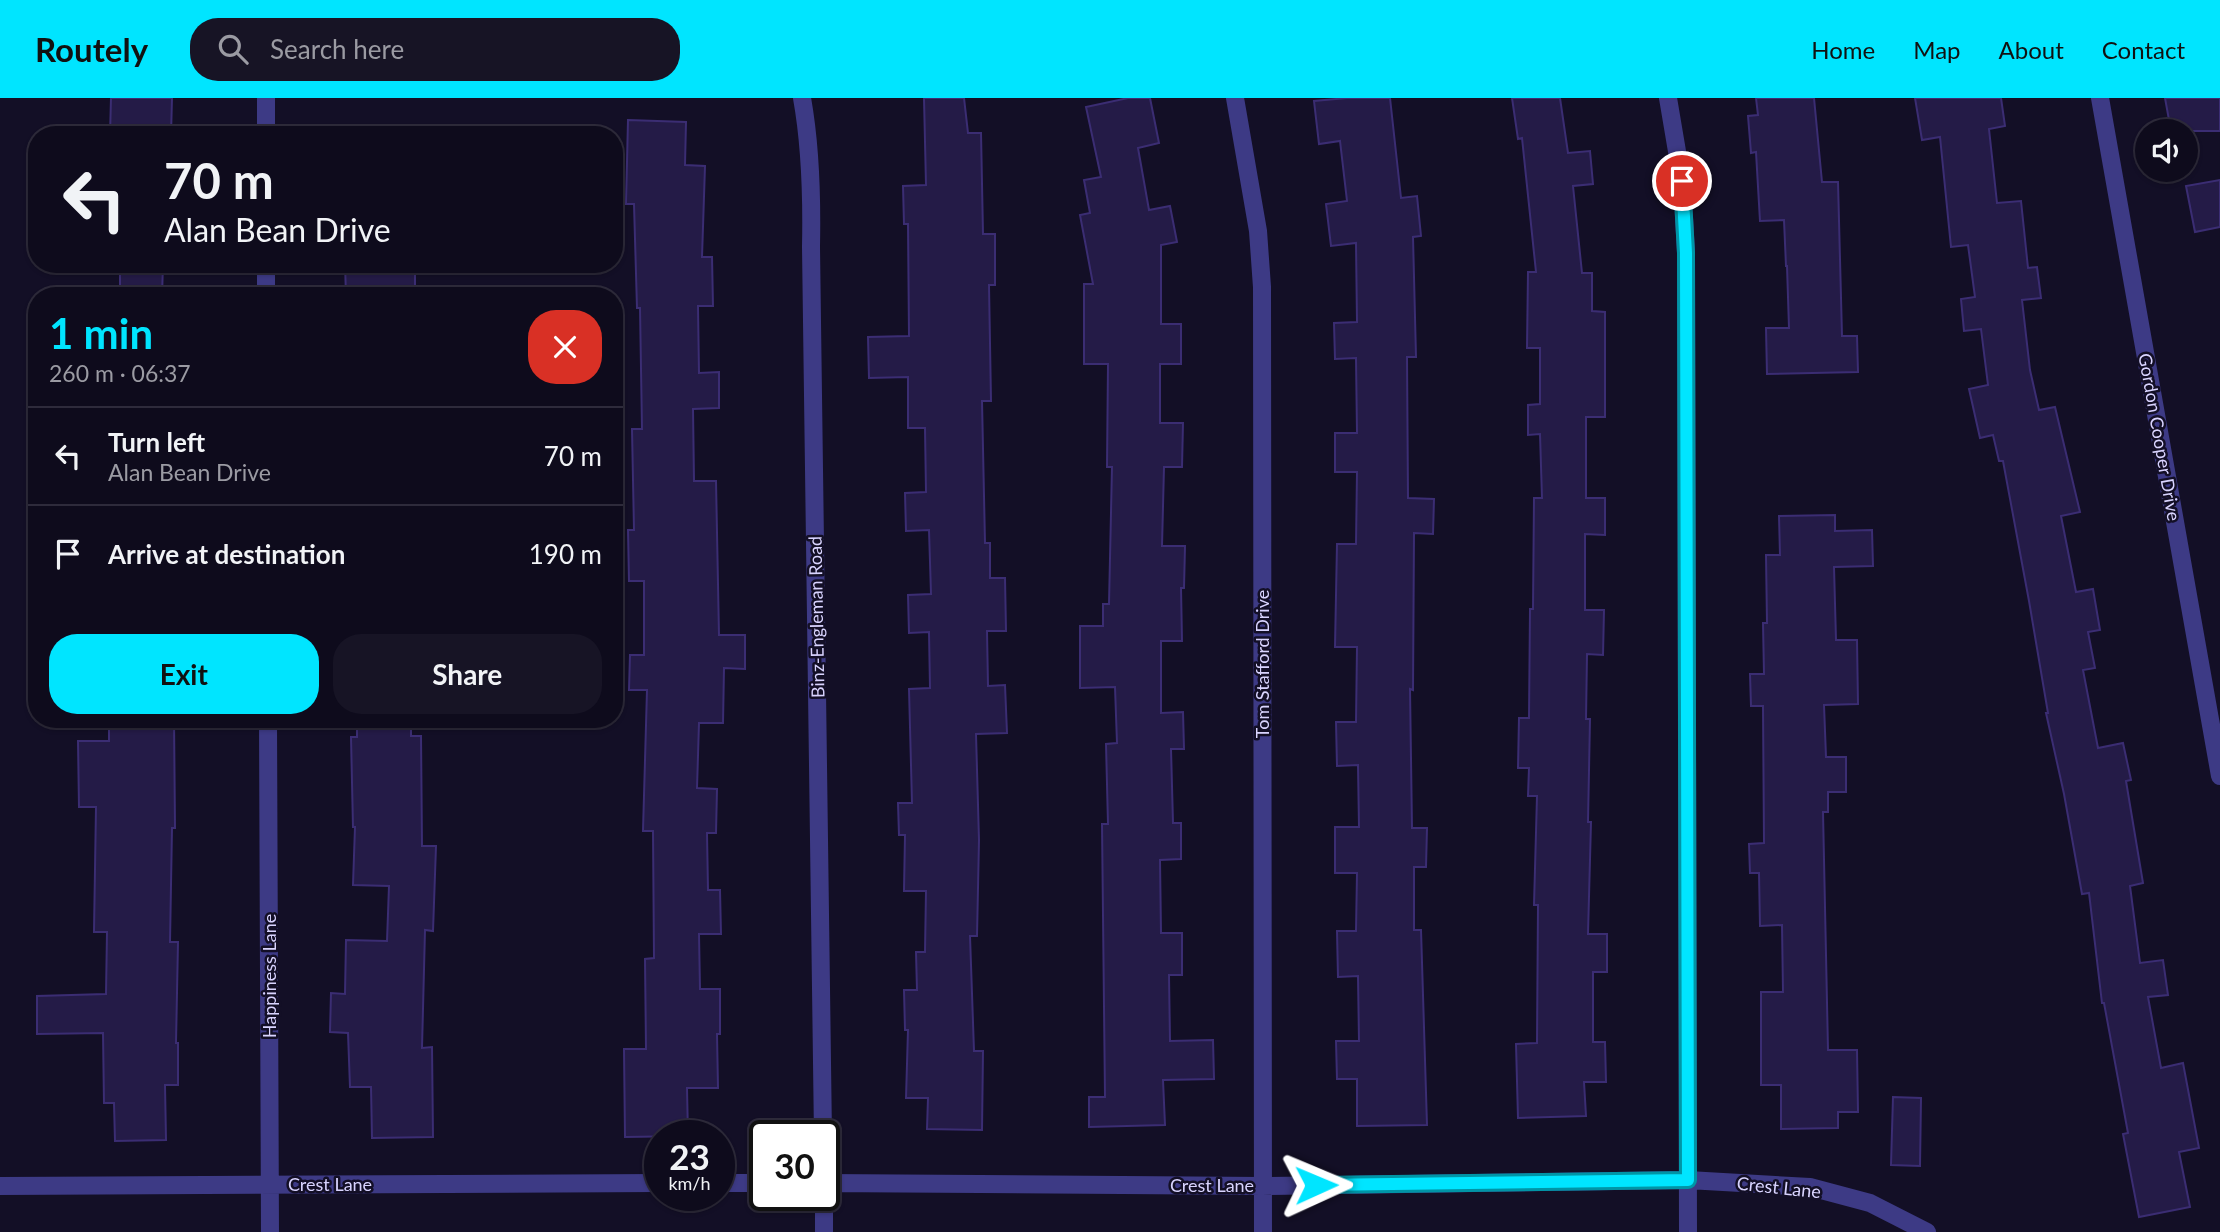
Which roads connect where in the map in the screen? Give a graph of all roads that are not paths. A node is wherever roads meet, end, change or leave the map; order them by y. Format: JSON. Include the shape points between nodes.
{"nodes":[{"id":1,"x":266,"y":98,"type":"edge"},
{"id":2,"x":802,"y":98,"type":"edge"},
{"id":3,"x":1235,"y":98,"type":"edge"},
{"id":4,"x":1668,"y":98,"type":"edge"},
{"id":5,"x":2099,"y":98,"type":"edge"},
{"id":6,"x":266,"y":126,"type":"edge"},
{"id":7,"x":268,"y":728,"type":"edge"},
{"id":8,"x":2220,"y":775,"type":"edge"},
{"id":9,"x":823,"y":1120,"type":"edge"},
{"id":10,"x":1688,"y":1180,"type":"junction"},
{"id":11,"x":644,"y":1183,"type":"edge"},
{"id":12,"x":840,"y":1183,"type":"edge"},
{"id":13,"x":270,"y":1184,"type":"junction"},
{"id":14,"x":0,"y":1186,"type":"edge"},
{"id":15,"x":1263,"y":1186,"type":"junction"},
{"id":16,"x":824,"y":1211,"type":"edge"},
{"id":17,"x":270,"y":1232,"type":"edge"},
{"id":18,"x":824,"y":1232,"type":"edge"},
{"id":19,"x":1263,"y":1232,"type":"edge"},
{"id":20,"x":1688,"y":1232,"type":"edge"},
{"id":21,"x":1927,"y":1232,"type":"edge"}],
"edges":[{"from":1,"to":6,"type":"street"},
{"from":2,"to":9,"type":"street","name":"Binz-Engleman Road","via":[[813,188]]},
{"from":3,"to":15,"type":"street","name":"Tom Stafford Drive","via":[[1258,231],[1262,287]]},
{"from":4,"to":10,"type":"street","via":[[1682,181],[1686,253]]},
{"from":5,"to":8,"type":"street","name":"Gordon Cooper Drive"},
{"from":7,"to":13,"type":"street","name":"Happiness Lane"},
{"from":10,"to":15,"type":"street","name":"Crest Lane"},
{"from":10,"to":20,"type":"street"},
{"from":10,"to":21,"type":"street","name":"Crest Lane","via":[[1810,1187],[1870,1203]]},
{"from":11,"to":13,"type":"street","name":"Crest Lane"},
{"from":12,"to":15,"type":"street","name":"Crest Lane"},
{"from":13,"to":14,"type":"street","name":"Crest Lane"},
{"from":13,"to":17,"type":"street","name":"Happiness Lane"},
{"from":15,"to":19,"type":"street","name":"Tom Stafford Drive"},
{"from":16,"to":18,"type":"street"}]}
